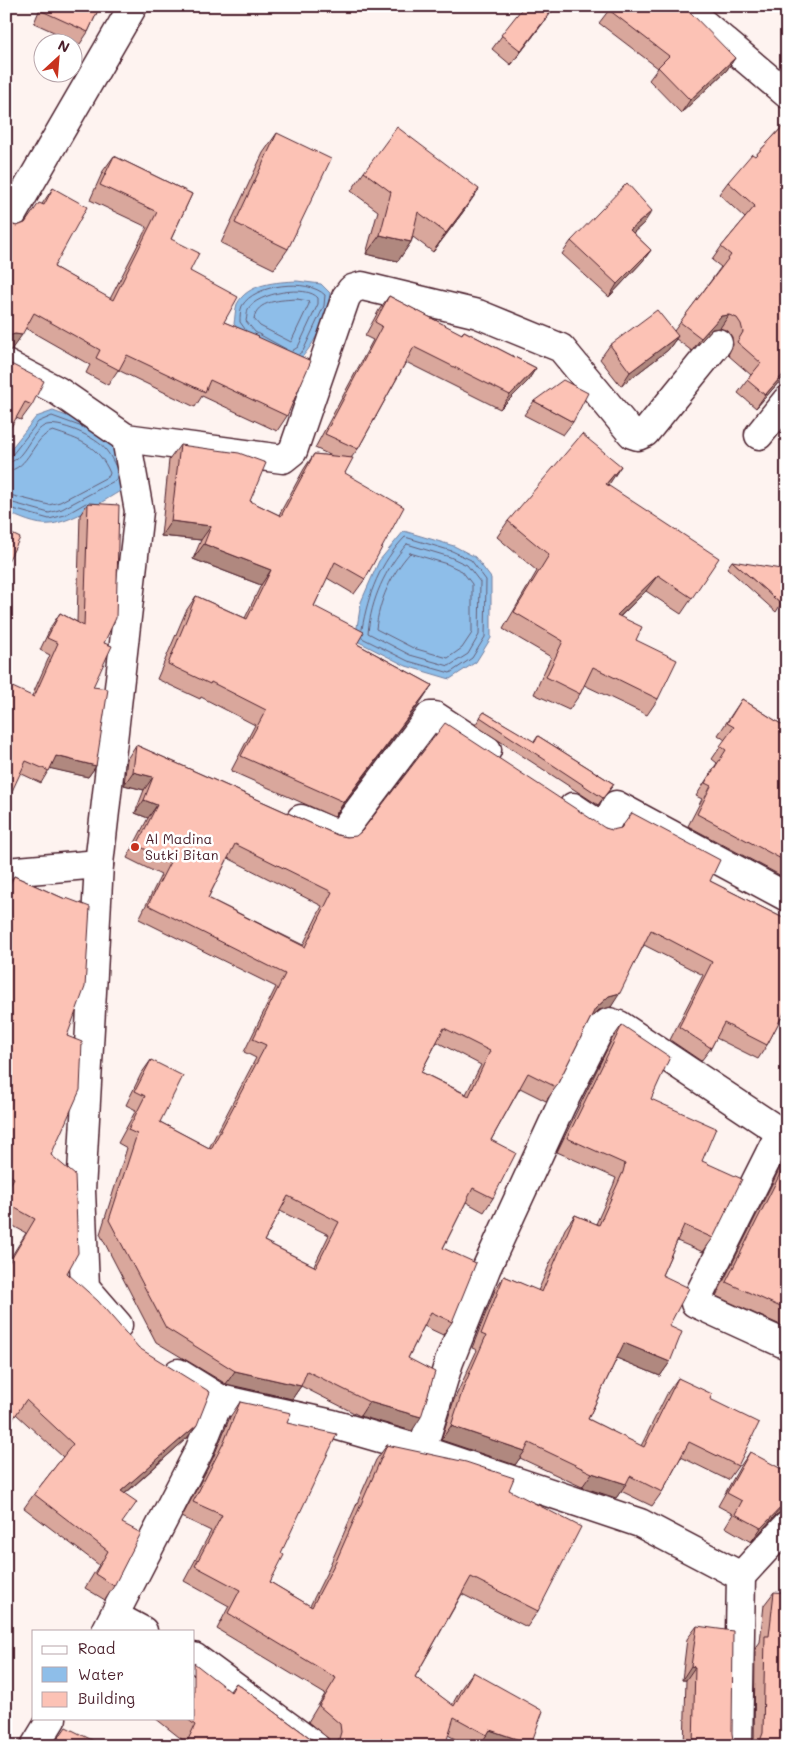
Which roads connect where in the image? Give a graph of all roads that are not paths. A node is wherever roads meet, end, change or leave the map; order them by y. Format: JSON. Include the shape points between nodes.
{"nodes":[{"id":1,"x":133,"y":6,"type":"edge"},
{"id":2,"x":683,"y":6,"type":"edge"},
{"id":3,"x":787,"y":94,"type":"edge"},
{"id":4,"x":6,"y":225,"type":"edge"},
{"id":5,"x":718,"y":342,"type":"dead end"},
{"id":6,"x":6,"y":364,"type":"edge"},
{"id":7,"x":787,"y":400,"type":"edge"},
{"id":8,"x":760,"y":435,"type":"dead end"},
{"id":9,"x":126,"y":438,"type":"junction"},
{"id":10,"x":114,"y":736,"type":"junction"},
{"id":11,"x":140,"y":748,"type":"edge"},
{"id":12,"x":507,"y":764,"type":"edge"},
{"id":13,"x":556,"y":796,"type":"edge"},
{"id":14,"x":281,"y":810,"type":"edge"},
{"id":15,"x":98,"y":864,"type":"junction"},
{"id":16,"x":6,"y":872,"type":"edge"},
{"id":17,"x":787,"y":897,"type":"edge"},
{"id":18,"x":132,"y":1342,"type":"edge"},
{"id":19,"x":787,"y":1345,"type":"edge"},
{"id":20,"x":154,"y":1359,"type":"edge"},
{"id":21,"x":220,"y":1399,"type":"junction"},
{"id":22,"x":422,"y":1450,"type":"junction"},
{"id":23,"x":787,"y":1526,"type":"edge"},
{"id":24,"x":741,"y":1576,"type":"junction"},
{"id":25,"x":110,"y":1623,"type":"edge"},
{"id":26,"x":139,"y":1630,"type":"edge"},
{"id":27,"x":195,"y":1658,"type":"edge"},
{"id":28,"x":51,"y":1720,"type":"edge"},
{"id":29,"x":35,"y":1746,"type":"edge"},
{"id":30,"x":315,"y":1746,"type":"edge"},
{"id":31,"x":738,"y":1746,"type":"edge"}],
"edges":[{"from":1,"to":4,"type":"street"},
{"from":2,"to":3,"type":"street"},
{"from":5,"to":9,"type":"street","via":[[645,433],[638,436],[632,434],[561,348],[478,314],[362,286],[352,289],[346,297],[293,451],[283,459]]},
{"from":6,"to":9,"type":"street","via":[[58,391]]},
{"from":7,"to":8,"type":"street"},
{"from":9,"to":10,"type":"street","via":[[139,511]]},
{"from":10,"to":11,"type":"street"},
{"from":10,"to":15,"type":"street"},
{"from":12,"to":14,"type":"street","via":[[432,715],[340,835]]},
{"from":13,"to":17,"type":"street","via":[[604,828],[616,805]]},
{"from":15,"to":16,"type":"street"},
{"from":15,"to":18,"type":"street","via":[[81,1191],[85,1287]]},
{"from":19,"to":22,"type":"street","via":[[695,1303],[779,1135],[777,1130],[609,1022],[600,1029],[561,1106],[486,1269],[449,1362]]},
{"from":20,"to":21,"type":"street"},
{"from":21,"to":22,"type":"street","via":[[332,1424]]},
{"from":21,"to":25,"type":"street","via":[[199,1451]]},
{"from":22,"to":24,"type":"street","via":[[640,1523]]},
{"from":23,"to":24,"type":"street"},
{"from":24,"to":31,"type":"street"},
{"from":25,"to":26,"type":"street"},
{"from":27,"to":30,"type":"street"},
{"from":28,"to":29,"type":"street"}]}
